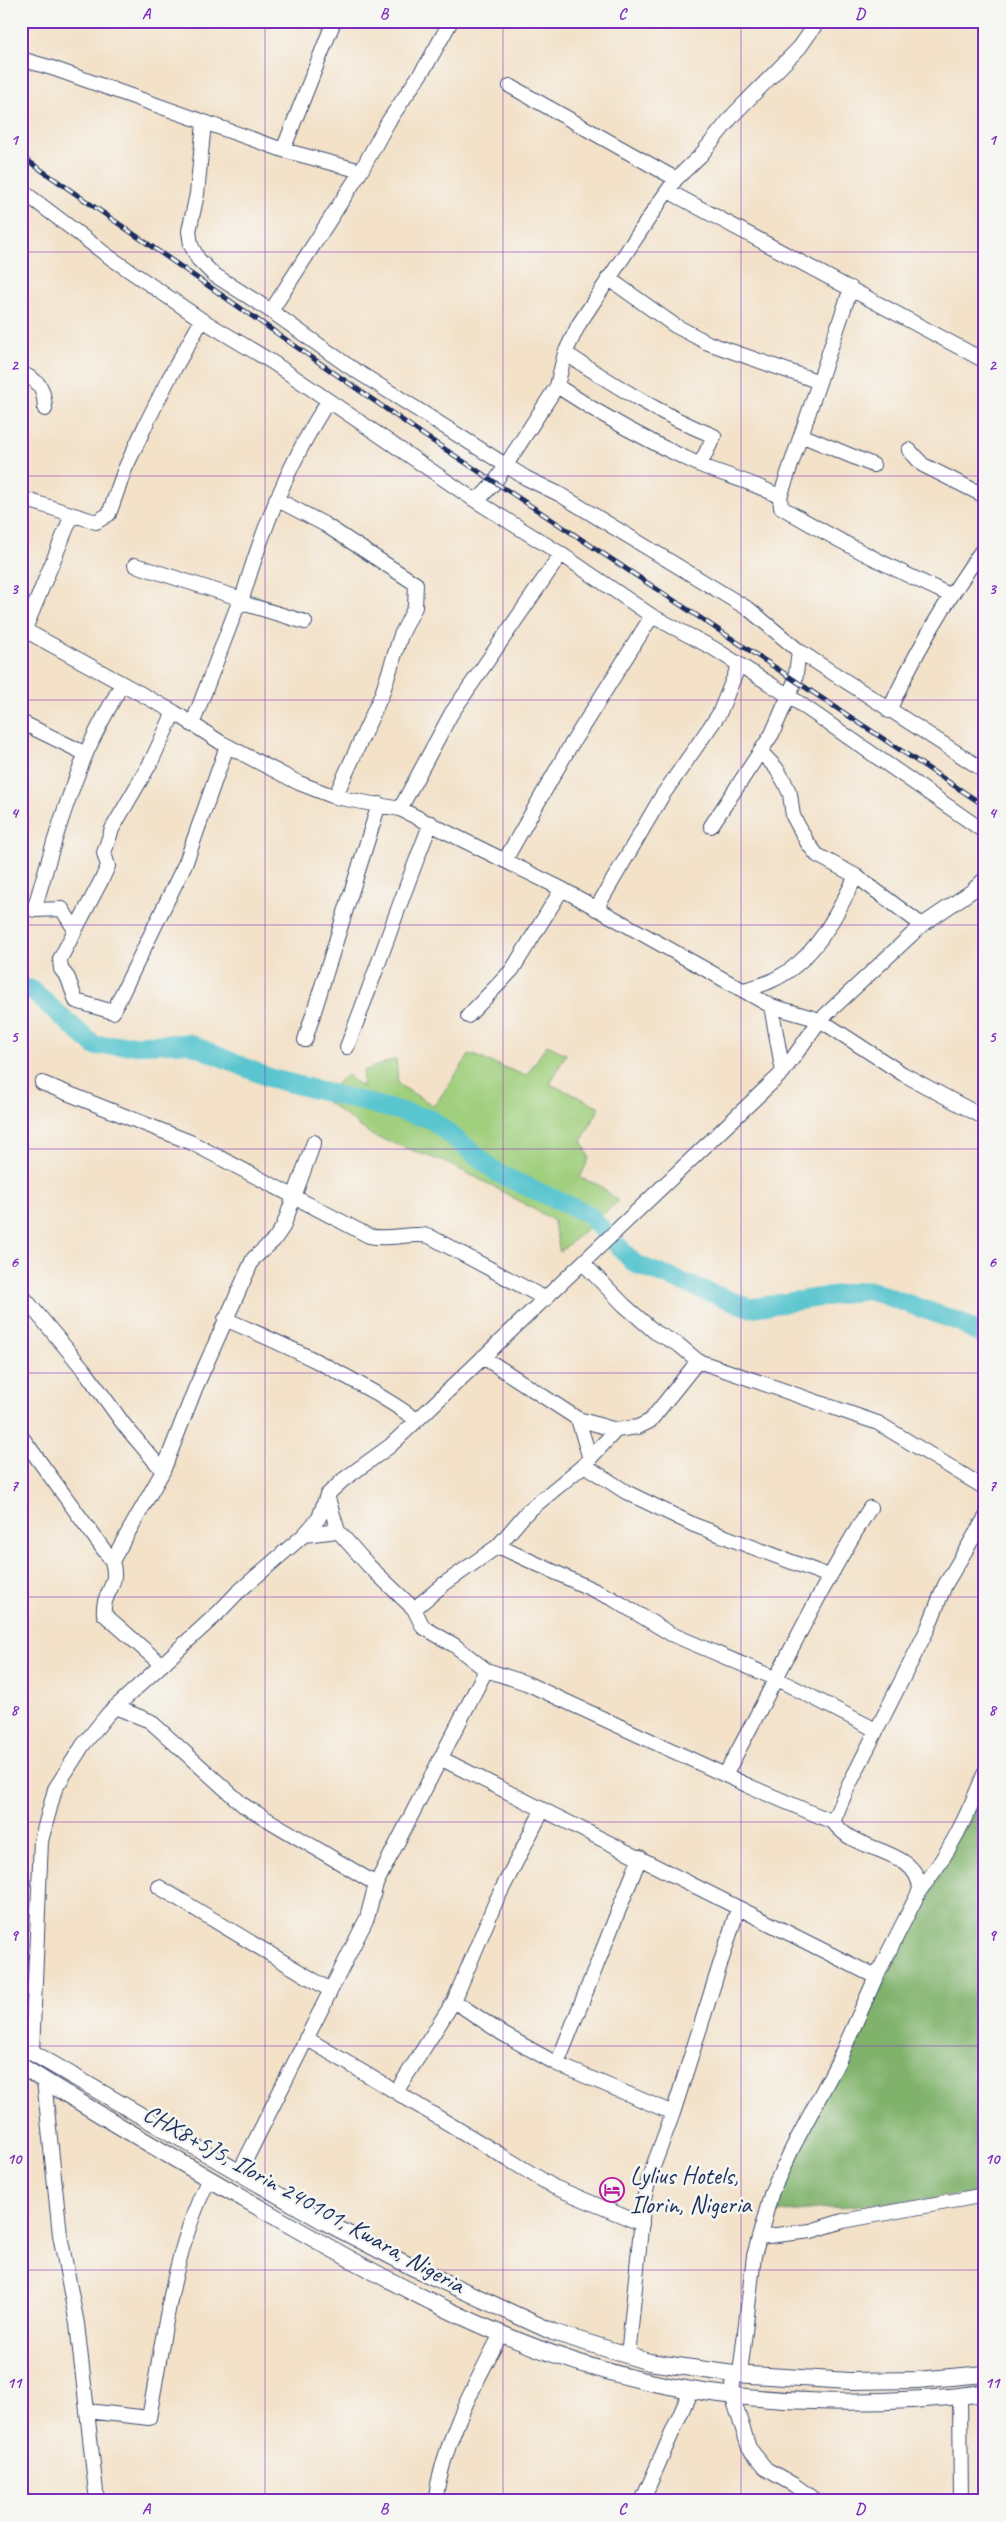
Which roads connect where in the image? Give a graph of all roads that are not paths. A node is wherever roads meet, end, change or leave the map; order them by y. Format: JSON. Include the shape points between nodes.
{"nodes":[{"id":1,"x":334,"y":21,"type":"edge"},
{"id":2,"x":450,"y":21,"type":"edge"},
{"id":3,"x":818,"y":21,"type":"edge"},
{"id":4,"x":21,"y":59,"type":"edge"},
{"id":5,"x":510,"y":86,"type":"dead end"},
{"id":6,"x":204,"y":123,"type":"junction"},
{"id":7,"x":283,"y":150,"type":"junction"},
{"id":8,"x":361,"y":172,"type":"junction"},
{"id":9,"x":676,"y":179,"type":"junction"},
{"id":10,"x":21,"y":190,"type":"edge"},
{"id":11,"x":668,"y":191,"type":"junction"},
{"id":12,"x":608,"y":278,"type":"junction"},
{"id":13,"x":851,"y":288,"type":"junction"},
{"id":14,"x":271,"y":311,"type":"junction"},
{"id":15,"x":202,"y":320,"type":"junction"},
{"id":16,"x":565,"y":353,"type":"junction"},
{"id":17,"x":985,"y":362,"type":"edge"},
{"id":18,"x":21,"y":373,"type":"edge"},
{"id":19,"x":817,"y":381,"type":"junction"},
{"id":20,"x":557,"y":386,"type":"junction"},
{"id":21,"x":328,"y":401,"type":"junction"},
{"id":22,"x":45,"y":409,"type":"dead end"},
{"id":23,"x":801,"y":435,"type":"junction"},
{"id":24,"x":909,"y":450,"type":"dead end"},
{"id":25,"x":506,"y":464,"type":"junction"},
{"id":26,"x":700,"y":465,"type":"junction"},
{"id":27,"x":873,"y":465,"type":"dead end"},
{"id":28,"x":985,"y":496,"type":"edge"},
{"id":29,"x":780,"y":497,"type":"junction"},
{"id":30,"x":21,"y":498,"type":"edge"},
{"id":31,"x":276,"y":499,"type":"junction"},
{"id":32,"x":474,"y":500,"type":"junction"},
{"id":33,"x":72,"y":515,"type":"junction"},
{"id":34,"x":985,"y":546,"type":"edge"},
{"id":35,"x":561,"y":554,"type":"junction"},
{"id":36,"x":135,"y":565,"type":"dead end"},
{"id":37,"x":950,"y":595,"type":"junction"},
{"id":38,"x":240,"y":601,"type":"junction"},
{"id":39,"x":652,"y":616,"type":"junction"},
{"id":40,"x":305,"y":622,"type":"dead end"},
{"id":41,"x":23,"y":628,"type":"edge"},
{"id":42,"x":798,"y":651,"type":"junction"},
{"id":43,"x":739,"y":665,"type":"junction"},
{"id":44,"x":122,"y":684,"type":"junction"},
{"id":45,"x":789,"y":696,"type":"junction"},
{"id":46,"x":889,"y":710,"type":"junction"},
{"id":47,"x":174,"y":712,"type":"junction"},
{"id":48,"x":21,"y":722,"type":"edge"},
{"id":49,"x":192,"y":725,"type":"junction"},
{"id":50,"x":227,"y":746,"type":"junction"},
{"id":51,"x":761,"y":752,"type":"junction"},
{"id":52,"x":86,"y":754,"type":"junction"},
{"id":53,"x":985,"y":771,"type":"edge"},
{"id":54,"x":335,"y":797,"type":"junction"},
{"id":55,"x":379,"y":804,"type":"junction"},
{"id":56,"x":400,"y":808,"type":"junction"},
{"id":57,"x":431,"y":824,"type":"junction"},
{"id":58,"x":711,"y":826,"type":"dead end"},
{"id":59,"x":985,"y":832,"type":"edge"},
{"id":60,"x":506,"y":860,"type":"junction"},
{"id":61,"x":856,"y":876,"type":"junction"},
{"id":62,"x":985,"y":879,"type":"edge"},
{"id":63,"x":562,"y":889,"type":"junction"},
{"id":64,"x":596,"y":909,"type":"junction"},
{"id":65,"x":922,"y":925,"type":"junction"},
{"id":66,"x":75,"y":930,"type":"junction"},
{"id":67,"x":744,"y":990,"type":"junction"},
{"id":68,"x":771,"y":1006,"type":"junction"},
{"id":69,"x":468,"y":1016,"type":"dead end"},
{"id":70,"x":820,"y":1020,"type":"junction"},
{"id":71,"x":305,"y":1040,"type":"dead end"},
{"id":72,"x":347,"y":1047,"type":"dead end"},
{"id":73,"x":783,"y":1072,"type":"junction"},
{"id":74,"x":42,"y":1083,"type":"dead end"},
{"id":75,"x":985,"y":1118,"type":"edge"},
{"id":76,"x":314,"y":1142,"type":"dead end"},
{"id":77,"x":294,"y":1197,"type":"junction"},
{"id":78,"x":583,"y":1263,"type":"junction"},
{"id":79,"x":21,"y":1294,"type":"edge"},
{"id":80,"x":546,"y":1298,"type":"junction"},
{"id":81,"x":225,"y":1319,"type":"junction"},
{"id":82,"x":483,"y":1357,"type":"junction"},
{"id":83,"x":698,"y":1361,"type":"junction"},
{"id":84,"x":578,"y":1419,"type":"junction"},
{"id":85,"x":417,"y":1420,"type":"junction"},
{"id":86,"x":616,"y":1430,"type":"junction"},
{"id":87,"x":21,"y":1436,"type":"edge"},
{"id":88,"x":587,"y":1462,"type":"junction"},
{"id":89,"x":163,"y":1471,"type":"junction"},
{"id":90,"x":985,"y":1488,"type":"edge"},
{"id":91,"x":327,"y":1495,"type":"junction"},
{"id":92,"x":870,"y":1508,"type":"dead end"},
{"id":93,"x":985,"y":1518,"type":"edge"},
{"id":94,"x":338,"y":1531,"type":"junction"},
{"id":95,"x":304,"y":1535,"type":"junction"},
{"id":96,"x":498,"y":1546,"type":"junction"},
{"id":97,"x":112,"y":1561,"type":"junction"},
{"id":98,"x":829,"y":1576,"type":"junction"},
{"id":99,"x":414,"y":1609,"type":"junction"},
{"id":100,"x":162,"y":1665,"type":"junction"},
{"id":101,"x":486,"y":1670,"type":"junction"},
{"id":102,"x":777,"y":1679,"type":"junction"},
{"id":103,"x":115,"y":1708,"type":"junction"},
{"id":104,"x":876,"y":1730,"type":"junction"},
{"id":105,"x":442,"y":1759,"type":"junction"},
{"id":106,"x":985,"y":1772,"type":"edge"},
{"id":107,"x":725,"y":1775,"type":"junction"},
{"id":108,"x":542,"y":1811,"type":"junction"},
{"id":109,"x":833,"y":1822,"type":"junction"},
{"id":110,"x":640,"y":1857,"type":"junction"},
{"id":111,"x":376,"y":1884,"type":"junction"},
{"id":112,"x":159,"y":1887,"type":"dead end"},
{"id":113,"x":920,"y":1890,"type":"junction"},
{"id":114,"x":738,"y":1908,"type":"junction"},
{"id":115,"x":876,"y":1977,"type":"junction"},
{"id":116,"x":330,"y":1990,"type":"junction"},
{"id":117,"x":454,"y":2001,"type":"junction"},
{"id":118,"x":306,"y":2038,"type":"junction"},
{"id":119,"x":26,"y":2049,"type":"edge"},
{"id":120,"x":556,"y":2064,"type":"junction"},
{"id":121,"x":21,"y":2066,"type":"edge"},
{"id":122,"x":44,"y":2080,"type":"junction"},
{"id":123,"x":396,"y":2092,"type":"junction"},
{"id":124,"x":673,"y":2113,"type":"junction"},
{"id":125,"x":240,"y":2171,"type":"junction"},
{"id":126,"x":209,"y":2179,"type":"junction"},
{"id":127,"x":985,"y":2195,"type":"edge"},
{"id":128,"x":642,"y":2224,"type":"junction"},
{"id":129,"x":759,"y":2237,"type":"junction"},
{"id":130,"x":501,"y":2334,"type":"junction"},
{"id":131,"x":628,"y":2356,"type":"junction"},
{"id":132,"x":737,"y":2374,"type":"junction"},
{"id":133,"x":985,"y":2374,"type":"edge"},
{"id":134,"x":691,"y":2390,"type":"junction"},
{"id":135,"x":985,"y":2393,"type":"edge"},
{"id":136,"x":732,"y":2395,"type":"junction"},
{"id":137,"x":960,"y":2396,"type":"junction"},
{"id":138,"x":87,"y":2411,"type":"junction"},
{"id":139,"x":97,"y":2501,"type":"edge"},
{"id":140,"x":435,"y":2501,"type":"edge"},
{"id":141,"x":642,"y":2501,"type":"edge"},
{"id":142,"x":816,"y":2501,"type":"edge"},
{"id":143,"x":961,"y":2501,"type":"edge"}],
"edges":[{"from":1,"to":7,"type":"street"},
{"from":2,"to":8,"type":"street"},
{"from":3,"to":9,"type":"street","via":[[800,47]]},
{"from":4,"to":6,"type":"street"},
{"from":5,"to":9,"type":"street"},
{"from":6,"to":7,"type":"street"},
{"from":6,"to":14,"type":"street","via":[[191,245],[198,259],[214,274]]},
{"from":7,"to":8,"type":"street"},
{"from":8,"to":14,"type":"street"},
{"from":9,"to":11,"type":"street"},
{"from":10,"to":15,"type":"street","via":[[108,256]]},
{"from":11,"to":12,"type":"street"},
{"from":11,"to":13,"type":"street"},
{"from":12,"to":16,"type":"street"},
{"from":12,"to":19,"type":"street","via":[[674,325],[708,343]]},
{"from":13,"to":17,"type":"street"},
{"from":13,"to":19,"type":"street"},
{"from":14,"to":25,"type":"street","via":[[347,365]]},
{"from":15,"to":21,"type":"street","via":[[272,362]]},
{"from":15,"to":33,"type":"street","via":[[147,422],[109,514],[96,522]]},
{"from":16,"to":20,"type":"street"},
{"from":16,"to":26,"type":"street","via":[[633,396],[714,436]]},
{"from":18,"to":22,"type":"street","via":[[37,382],[44,391]]},
{"from":19,"to":23,"type":"street"},
{"from":20,"to":25,"type":"street"},
{"from":20,"to":26,"type":"street","via":[[589,408]]},
{"from":21,"to":31,"type":"street","via":[[304,440]]},
{"from":21,"to":32,"type":"street"},
{"from":23,"to":27,"type":"street"},
{"from":23,"to":29,"type":"street"},
{"from":24,"to":28,"type":"street","via":[[923,465]]},
{"from":25,"to":32,"type":"street","via":[[482,496]]},
{"from":25,"to":42,"type":"street","via":[[750,610]]},
{"from":26,"to":29,"type":"street"},
{"from":29,"to":37,"type":"street","via":[[781,507],[825,533]]},
{"from":30,"to":33,"type":"street"},
{"from":31,"to":38,"type":"street"},
{"from":31,"to":54,"type":"street","via":[[324,524],[416,584],[415,607],[401,635],[382,694]]},
{"from":32,"to":35,"type":"street"},
{"from":33,"to":41,"type":"street"},
{"from":34,"to":37,"type":"street"},
{"from":35,"to":39,"type":"street"},
{"from":35,"to":56,"type":"street","via":[[451,714]]},
{"from":36,"to":38,"type":"street"},
{"from":37,"to":46,"type":"street","via":[[910,664]]},
{"from":38,"to":40,"type":"street"},
{"from":38,"to":49,"type":"street"},
{"from":39,"to":43,"type":"street"},
{"from":39,"to":60,"type":"street","via":[[569,748]]},
{"from":41,"to":44,"type":"street"},
{"from":42,"to":45,"type":"street","via":[[795,680]]},
{"from":42,"to":46,"type":"street"},
{"from":43,"to":45,"type":"street"},
{"from":43,"to":64,"type":"street","via":[[719,714],[662,796]]},
{"from":44,"to":47,"type":"street"},
{"from":44,"to":52,"type":"street"},
{"from":45,"to":51,"type":"street"},
{"from":45,"to":59,"type":"street"},
{"from":46,"to":53,"type":"street"},
{"from":47,"to":49,"type":"street"},
{"from":47,"to":66,"type":"street","via":[[151,762],[112,829],[104,853],[108,866]]},
{"from":48,"to":52,"type":"street"},
{"from":49,"to":50,"type":"street"},
{"from":50,"to":54,"type":"street","via":[[298,783]]},
{"from":50,"to":66,"type":"street","via":[[186,862],[113,1012],[76,1001],[68,978],[61,969],[60,959]]},
{"from":51,"to":58,"type":"street"},
{"from":51,"to":61,"type":"street","via":[[784,781],[790,794],[793,816],[807,842],[817,855]]},
{"from":52,"to":66,"type":"street","via":[[54,837],[34,910],[62,909]]},
{"from":54,"to":55,"type":"street"},
{"from":55,"to":56,"type":"street"},
{"from":55,"to":71,"type":"street"},
{"from":56,"to":57,"type":"street"},
{"from":57,"to":60,"type":"street"},
{"from":57,"to":72,"type":"street"},
{"from":60,"to":63,"type":"street"},
{"from":61,"to":65,"type":"street"},
{"from":61,"to":67,"type":"street","via":[[830,927],[798,964],[773,981]]},
{"from":62,"to":65,"type":"street"},
{"from":63,"to":64,"type":"street"},
{"from":63,"to":69,"type":"street","via":[[512,970]]},
{"from":64,"to":67,"type":"street"},
{"from":65,"to":70,"type":"street"},
{"from":67,"to":68,"type":"street"},
{"from":68,"to":70,"type":"street"},
{"from":68,"to":73,"type":"street"},
{"from":70,"to":73,"type":"street"},
{"from":70,"to":75,"type":"street","via":[[903,1074]]},
{"from":73,"to":78,"type":"street"},
{"from":74,"to":77,"type":"street","via":[[190,1142]]},
{"from":76,"to":77,"type":"street"},
{"from":77,"to":80,"type":"street","via":[[369,1236],[383,1239],[408,1234],[428,1236]]},
{"from":77,"to":81,"type":"street","via":[[274,1240],[253,1259]]},
{"from":78,"to":80,"type":"street"},
{"from":78,"to":83,"type":"street","via":[[636,1316]]},
{"from":79,"to":89,"type":"street"},
{"from":80,"to":82,"type":"street"},
{"from":81,"to":85,"type":"street","via":[[300,1352],[382,1395]]},
{"from":81,"to":89,"type":"street"},
{"from":82,"to":84,"type":"street"},
{"from":82,"to":85,"type":"street"},
{"from":83,"to":86,"type":"street","via":[[650,1421],[638,1427]]},
{"from":83,"to":90,"type":"street","via":[[878,1423]]},
{"from":84,"to":86,"type":"street"},
{"from":84,"to":88,"type":"street"},
{"from":85,"to":91,"type":"street","via":[[390,1446]]},
{"from":86,"to":88,"type":"street"},
{"from":87,"to":97,"type":"street"},
{"from":88,"to":96,"type":"street","via":[[527,1512]]},
{"from":88,"to":98,"type":"street","via":[[626,1492],[694,1524]]},
{"from":89,"to":97,"type":"street"},
{"from":91,"to":94,"type":"street"},
{"from":91,"to":95,"type":"street","via":[[319,1518]]},
{"from":92,"to":98,"type":"street"},
{"from":93,"to":104,"type":"street","via":[[945,1585],[907,1672]]},
{"from":94,"to":95,"type":"street"},
{"from":94,"to":99,"type":"street"},
{"from":95,"to":100,"type":"street"},
{"from":96,"to":99,"type":"street"},
{"from":96,"to":102,"type":"street","via":[[613,1599],[671,1634]]},
{"from":97,"to":100,"type":"street","via":[[116,1578],[105,1599],[104,1614]]},
{"from":98,"to":102,"type":"street"},
{"from":99,"to":101,"type":"street","via":[[423,1627],[454,1645]]},
{"from":100,"to":103,"type":"street"},
{"from":101,"to":105,"type":"street"},
{"from":101,"to":107,"type":"street","via":[[534,1687]]},
{"from":102,"to":104,"type":"street"},
{"from":102,"to":107,"type":"street"},
{"from":103,"to":111,"type":"street","via":[[150,1721],[243,1805]]},
{"from":103,"to":119,"type":"street","via":[[83,1745],[50,1802],[41,1841]]},
{"from":104,"to":109,"type":"street"},
{"from":105,"to":108,"type":"street"},
{"from":105,"to":111,"type":"street"},
{"from":106,"to":113,"type":"street","via":[[968,1815],[935,1872]]},
{"from":107,"to":109,"type":"street"},
{"from":108,"to":110,"type":"street"},
{"from":108,"to":117,"type":"street","via":[[496,1902]]},
{"from":109,"to":113,"type":"street","via":[[853,1839],[907,1863],[920,1881]]},
{"from":110,"to":114,"type":"street"},
{"from":110,"to":120,"type":"street"},
{"from":111,"to":116,"type":"street","via":[[367,1918]]},
{"from":112,"to":116,"type":"street"},
{"from":113,"to":115,"type":"street"},
{"from":114,"to":115,"type":"street"},
{"from":114,"to":124,"type":"street"},
{"from":115,"to":129,"type":"street","via":[[838,2062],[772,2191]]},
{"from":116,"to":118,"type":"street"},
{"from":117,"to":120,"type":"street"},
{"from":117,"to":123,"type":"street"},
{"from":118,"to":123,"type":"street"},
{"from":118,"to":125,"type":"street"},
{"from":119,"to":125,"type":"main road","name":"CHX8+5J5, Ilorin 240101, Kwara, Nigeria"},
{"from":120,"to":124,"type":"street"},
{"from":121,"to":122,"type":"main road","name":"CHX8+5J5, Ilorin 240101, Kwara, Nigeria"},
{"from":122,"to":126,"type":"main road","name":"CHX8+5J5, Ilorin 240101, Kwara, Nigeria"},
{"from":122,"to":138,"type":"street","via":[[60,2235],[77,2324]]},
{"from":123,"to":128,"type":"street","via":[[554,2187]]},
{"from":124,"to":128,"type":"street","via":[[650,2175]]},
{"from":125,"to":131,"type":"main road","name":"CHX8+5J5, Ilorin 240101, Kwara, Nigeria","via":[[323,2221],[498,2309],[553,2332]]},
{"from":126,"to":130,"type":"main road","name":"CHX8+5J5, Ilorin 240101, Kwara, Nigeria","via":[[399,2286]]},
{"from":126,"to":138,"type":"street","via":[[197,2203],[179,2258],[149,2418]]},
{"from":127,"to":129,"type":"street","via":[[851,2219],[811,2231]]},
{"from":128,"to":131,"type":"street"},
{"from":129,"to":132,"type":"street"},
{"from":130,"to":134,"type":"main road","name":"CHX8+5J5, Ilorin 240101, Kwara, Nigeria","via":[[600,2368]]},
{"from":130,"to":140,"type":"street","via":[[445,2451]]},
{"from":131,"to":132,"type":"main road","name":"CHX8+5J5, Ilorin 240101, Kwara, Nigeria"},
{"from":132,"to":133,"type":"main road","name":"CHX8+5J5, Ilorin 240101, Kwara, Nigeria","via":[[850,2381]]},
{"from":132,"to":136,"type":"street"},
{"from":134,"to":136,"type":"main road","name":"CHX8+5J5, Ilorin 240101, Kwara, Nigeria"},
{"from":134,"to":141,"type":"street"},
{"from":135,"to":137,"type":"main road","name":"CHX8+5J5, Ilorin 240101, Kwara, Nigeria"},
{"from":136,"to":137,"type":"main road","name":"CHX8+5J5, Ilorin 240101, Kwara, Nigeria","via":[[854,2401]]},
{"from":136,"to":142,"type":"street","via":[[749,2448],[766,2469]]},
{"from":137,"to":143,"type":"street"},
{"from":138,"to":139,"type":"street"}]}
